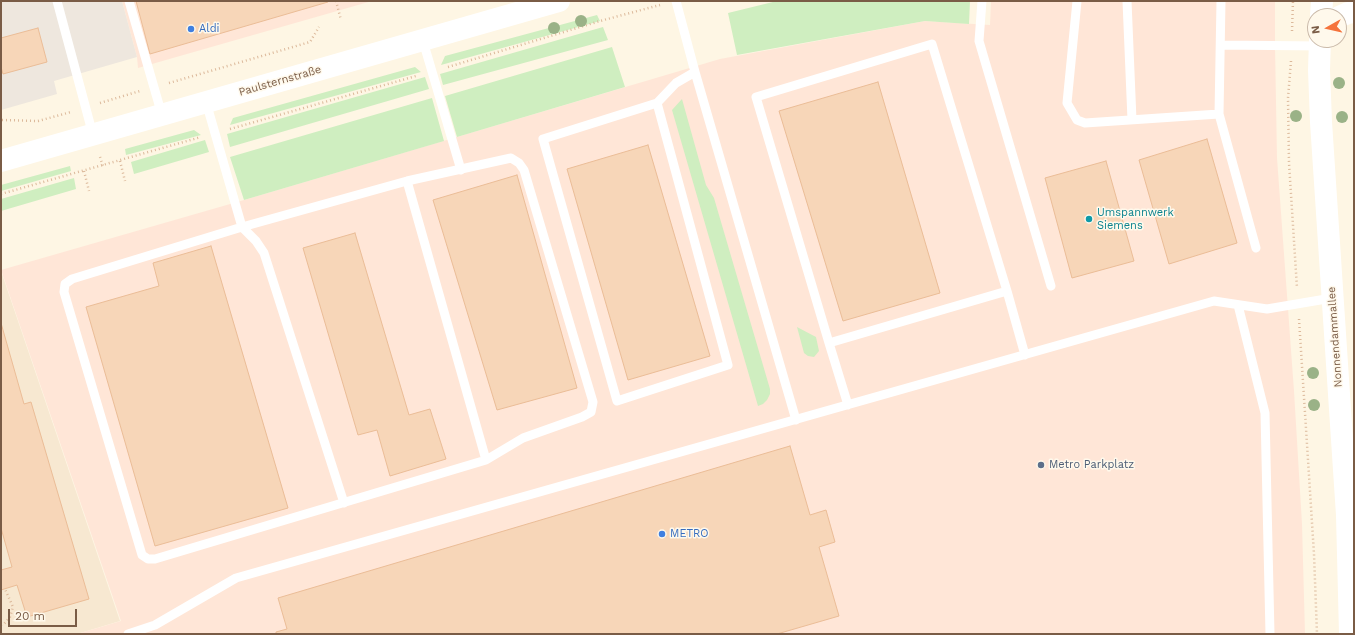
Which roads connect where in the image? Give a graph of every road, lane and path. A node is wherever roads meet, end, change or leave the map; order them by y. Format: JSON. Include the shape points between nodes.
{"nodes":[{"id":1,"x":57,"y":1,"type":"edge"},
{"id":2,"x":129,"y":1,"type":"edge"},
{"id":3,"x":336,"y":1,"type":"edge"},
{"id":4,"x":559,"y":1,"type":"edge"},
{"id":5,"x":676,"y":1,"type":"edge"},
{"id":6,"x":982,"y":1,"type":"edge"},
{"id":7,"x":1077,"y":1,"type":"edge"},
{"id":8,"x":1127,"y":1,"type":"edge"},
{"id":9,"x":1221,"y":1,"type":"edge"},
{"id":10,"x":1293,"y":1,"type":"edge"},
{"id":11,"x":660,"y":5,"type":"dead end"},
{"id":12,"x":341,"y":20,"type":"dead end"},
{"id":13,"x":423,"y":41,"type":"junction"},
{"id":14,"x":1307,"y":44,"type":"edge"},
{"id":15,"x":1220,"y":45,"type":"junction"},
{"id":16,"x":1292,"y":46,"type":"junction"},
{"id":17,"x":1320,"y":48,"type":"edge"},
{"id":18,"x":431,"y":71,"type":"junction"},
{"id":19,"x":695,"y":72,"type":"junction"},
{"id":20,"x":206,"y":102,"type":"junction"},
{"id":21,"x":657,"y":103,"type":"junction"},
{"id":22,"x":1219,"y":114,"type":"junction"},
{"id":23,"x":162,"y":115,"type":"junction"},
{"id":24,"x":1132,"y":120,"type":"junction"},
{"id":25,"x":215,"y":133,"type":"junction"},
{"id":26,"x":93,"y":134,"type":"junction"},
{"id":27,"x":120,"y":160,"type":"junction"},
{"id":28,"x":1,"y":161,"type":"edge"},
{"id":29,"x":461,"y":170,"type":"junction"},
{"id":30,"x":84,"y":171,"type":"junction"},
{"id":31,"x":126,"y":181,"type":"dead end"},
{"id":32,"x":407,"y":181,"type":"junction"},
{"id":33,"x":89,"y":191,"type":"dead end"},
{"id":34,"x":1,"y":194,"type":"edge"},
{"id":35,"x":242,"y":227,"type":"junction"},
{"id":36,"x":1256,"y":248,"type":"dead end"},
{"id":37,"x":1051,"y":286,"type":"dead end"},
{"id":38,"x":1007,"y":291,"type":"junction"},
{"id":39,"x":1332,"y":298,"type":"junction"},
{"id":40,"x":1298,"y":304,"type":"junction"},
{"id":41,"x":1238,"y":305,"type":"junction"},
{"id":42,"x":829,"y":343,"type":"junction"},
{"id":43,"x":1025,"y":355,"type":"junction"},
{"id":44,"x":848,"y":405,"type":"junction"},
{"id":45,"x":796,"y":420,"type":"junction"},
{"id":46,"x":486,"y":460,"type":"junction"},
{"id":47,"x":344,"y":503,"type":"junction"},
{"id":48,"x":5,"y":589,"type":"dead end"},
{"id":49,"x":1,"y":625,"type":"edge"},
{"id":50,"x":128,"y":634,"type":"edge"},
{"id":51,"x":1270,"y":634,"type":"edge"},
{"id":52,"x":1317,"y":634,"type":"edge"},
{"id":53,"x":1350,"y":634,"type":"edge"}],
"edges":[{"from":1,"to":26,"type":"lane"},
{"from":2,"to":23,"type":"lane"},
{"from":3,"to":12,"type":"path"},
{"from":4,"to":13,"type":"main road","name":"Paulsternstraße"},
{"from":5,"to":19,"type":"lane"},
{"from":6,"to":37,"type":"lane","via":[[979,41]]},
{"from":7,"to":24,"type":"lane","via":[[1067,102],[1077,120],[1081,122]]},
{"from":8,"to":24,"type":"lane"},
{"from":9,"to":15,"type":"lane"},
{"from":10,"to":16,"type":"path"},
{"from":11,"to":18,"type":"path"},
{"from":13,"to":18,"type":"lane"},
{"from":13,"to":20,"type":"main road","name":"Paulsternstraße"},
{"from":14,"to":16,"type":"lane"},
{"from":15,"to":16,"type":"lane"},
{"from":15,"to":22,"type":"lane"},
{"from":16,"to":40,"type":"path","via":[[1288,98],[1289,163]]},
{"from":17,"to":39,"type":"main road","name":"Nonnendammallee","via":[[1320,122]]},
{"from":18,"to":25,"type":"path"},
{"from":18,"to":29,"type":"lane"},
{"from":19,"to":21,"type":"lane","via":[[676,83]]},
{"from":19,"to":45,"type":"lane"},
{"from":20,"to":23,"type":"main road","name":"Paulsternstraße"},
{"from":20,"to":25,"type":"lane"},
{"from":21,"to":21,"type":"lane","via":[[728,365],[617,401],[543,139]]},
{"from":22,"to":24,"type":"lane"},
{"from":22,"to":36,"type":"lane"},
{"from":23,"to":26,"type":"main road","name":"Paulsternstraße"},
{"from":25,"to":27,"type":"path"},
{"from":25,"to":35,"type":"lane"},
{"from":26,"to":28,"type":"main road","name":"Paulsternstraße"},
{"from":27,"to":30,"type":"path"},
{"from":27,"to":31,"type":"path"},
{"from":29,"to":32,"type":"lane"},
{"from":29,"to":46,"type":"lane","via":[[511,158],[522,166],[593,402],[591,412],[582,417],[523,438]]},
{"from":30,"to":33,"type":"path"},
{"from":30,"to":34,"type":"path"},
{"from":32,"to":35,"type":"lane"},
{"from":32,"to":46,"type":"lane"},
{"from":35,"to":47,"type":"lane","via":[[256,240],[264,253]]},
{"from":35,"to":47,"type":"lane","via":[[72,279],[65,284],[64,292],[142,555],[148,559],[155,559]]},
{"from":38,"to":42,"type":"lane"},
{"from":38,"to":42,"type":"lane","via":[[932,44],[756,97]]},
{"from":38,"to":43,"type":"lane"},
{"from":39,"to":40,"type":"lane"},
{"from":39,"to":53,"type":"main road","name":"Nonnendammallee","via":[[1347,515]]},
{"from":40,"to":41,"type":"lane","via":[[1267,309]]},
{"from":40,"to":52,"type":"path"},
{"from":41,"to":43,"type":"lane","via":[[1214,301]]},
{"from":41,"to":51,"type":"lane","via":[[1265,413]]},
{"from":42,"to":44,"type":"lane"},
{"from":43,"to":44,"type":"lane"},
{"from":44,"to":45,"type":"lane"},
{"from":45,"to":50,"type":"lane","via":[[236,578],[155,625]]},
{"from":46,"to":47,"type":"lane"},
{"from":48,"to":49,"type":"path","via":[[13,607],[10,617]]}]}
